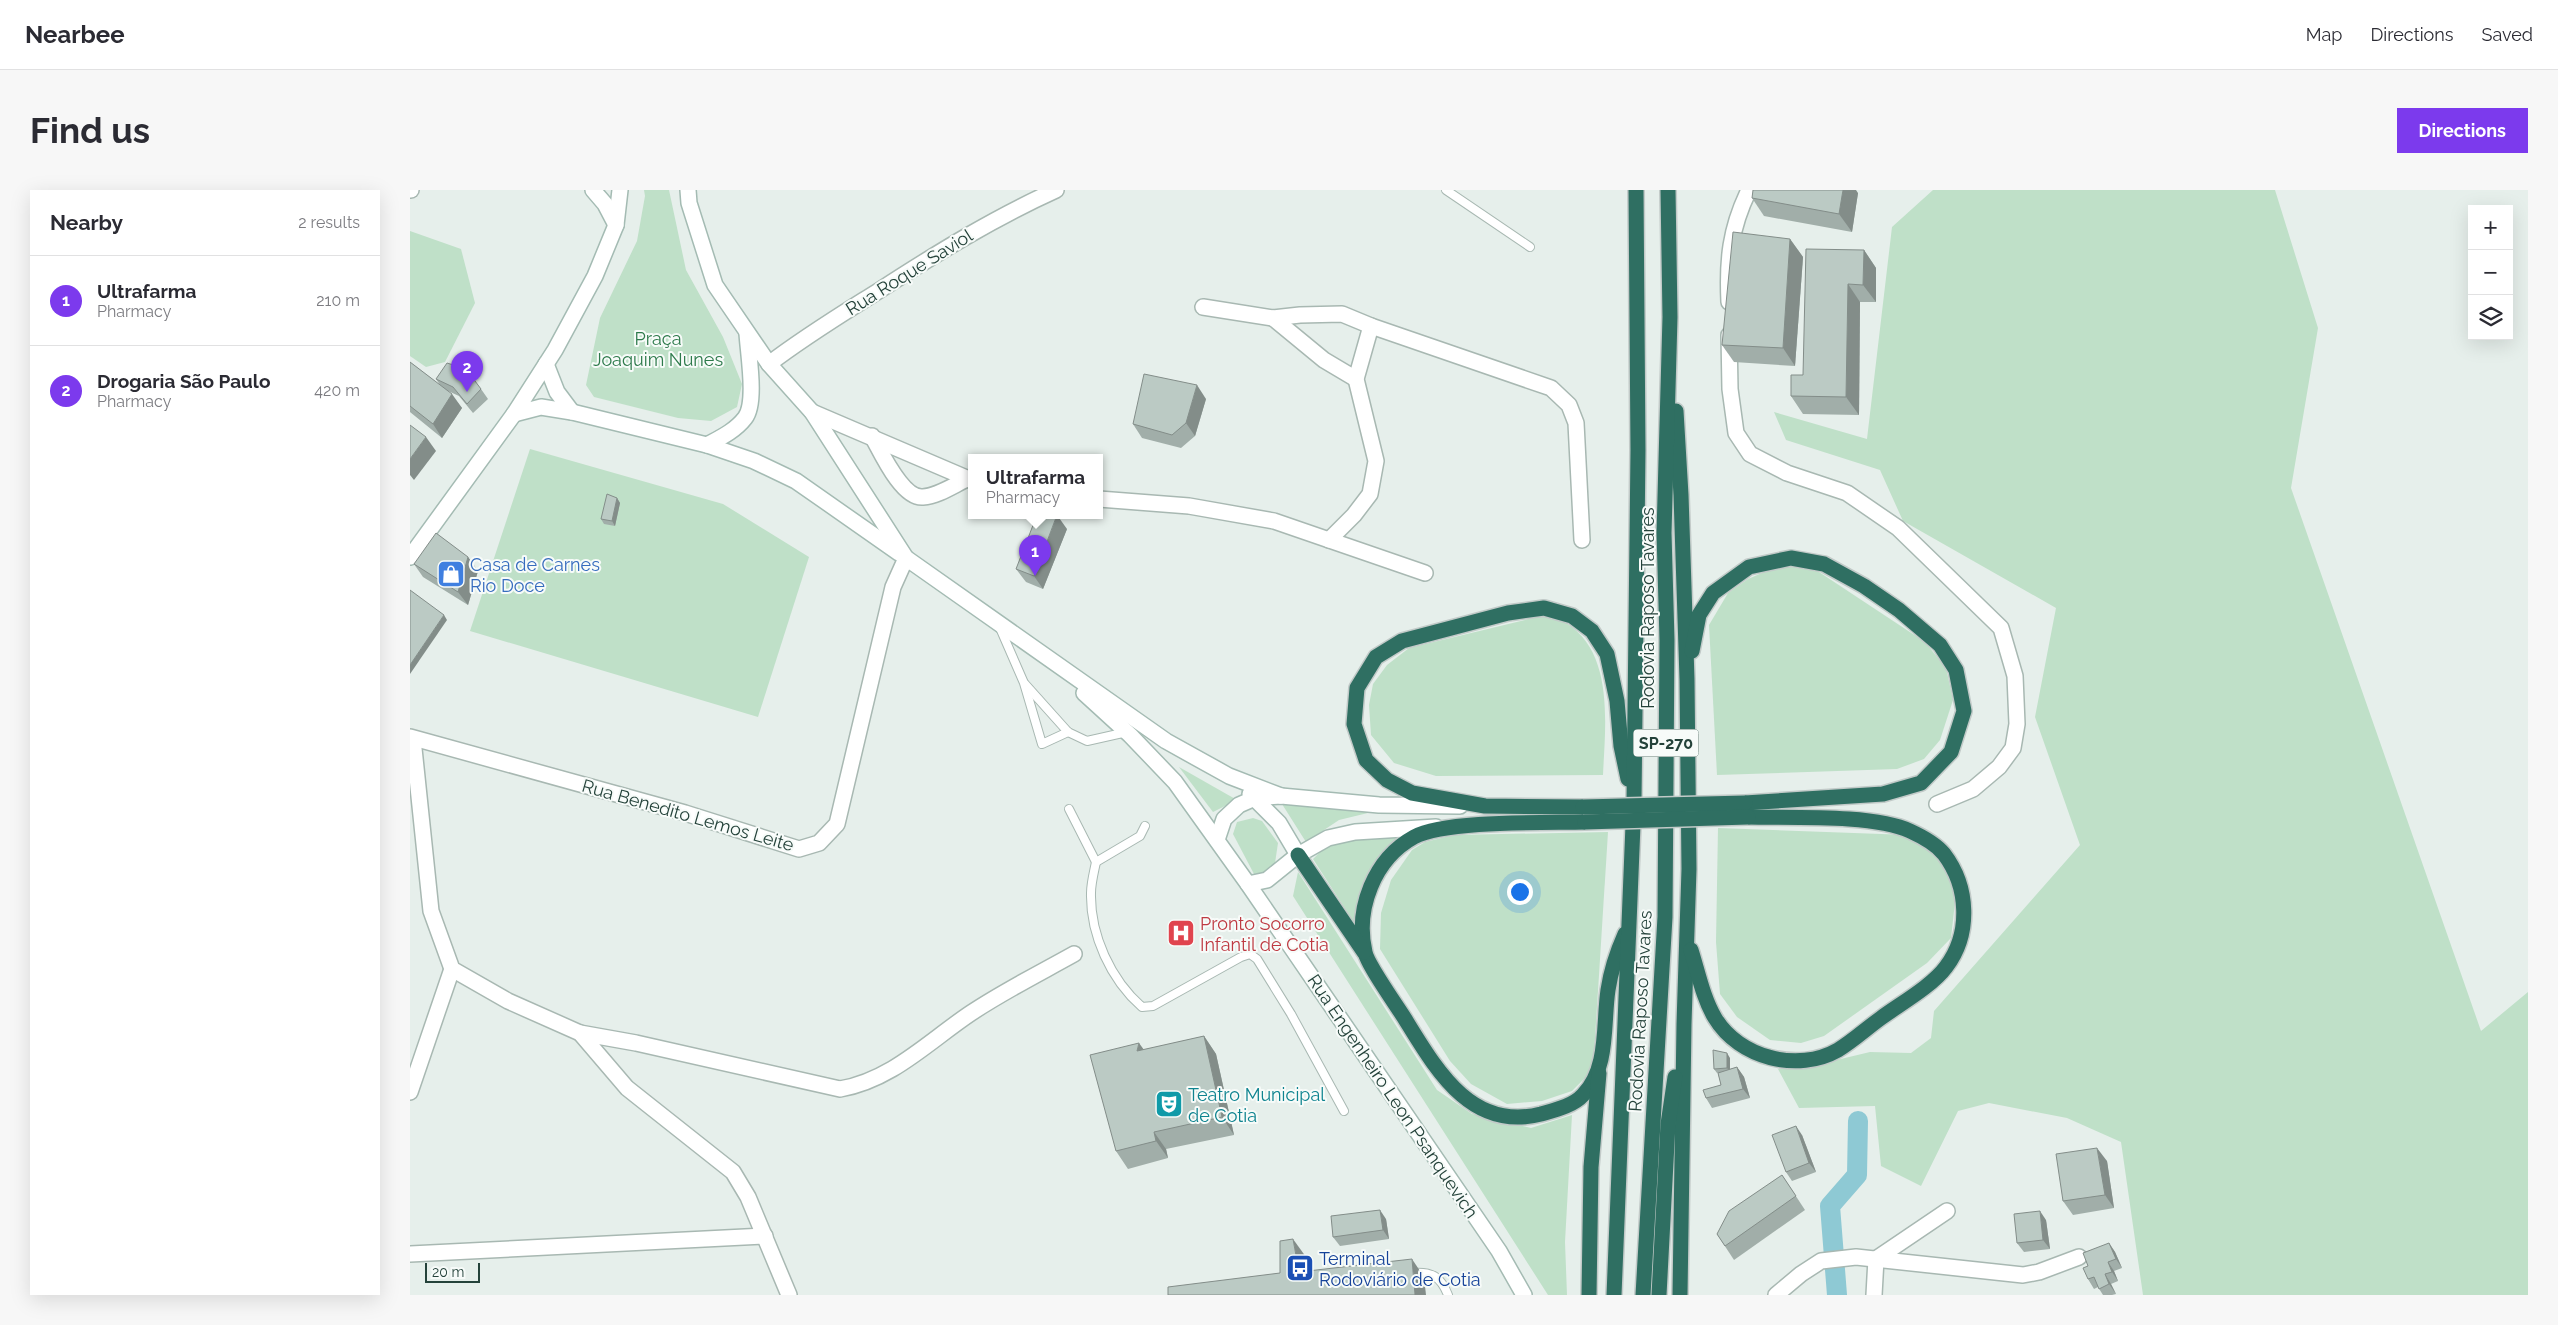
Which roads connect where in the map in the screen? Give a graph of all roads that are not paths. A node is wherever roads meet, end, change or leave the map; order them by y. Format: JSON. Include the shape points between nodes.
{"nodes":[{"id":1,"x":593,"y":190,"type":"edge"},
{"id":2,"x":620,"y":190,"type":"edge"},
{"id":3,"x":688,"y":190,"type":"edge"},
{"id":4,"x":1056,"y":190,"type":"edge"},
{"id":5,"x":1446,"y":190,"type":"edge"},
{"id":6,"x":1636,"y":190,"type":"edge"},
{"id":7,"x":1668,"y":190,"type":"edge"},
{"id":8,"x":1749,"y":190,"type":"edge"},
{"id":9,"x":616,"y":226,"type":"junction"},
{"id":10,"x":1530,"y":247,"type":"dead end"},
{"id":11,"x":1203,"y":307,"type":"dead end"},
{"id":12,"x":1670,"y":317,"type":"junction"},
{"id":13,"x":1273,"y":318,"type":"junction"},
{"id":14,"x":1371,"y":326,"type":"junction"},
{"id":15,"x":746,"y":333,"type":"junction"},
{"id":16,"x":546,"y":364,"type":"junction"},
{"id":17,"x":769,"y":364,"type":"junction"},
{"id":18,"x":1356,"y":380,"type":"junction"},
{"id":19,"x":572,"y":412,"type":"junction"},
{"id":20,"x":812,"y":412,"type":"junction"},
{"id":21,"x":514,"y":414,"type":"junction"},
{"id":22,"x":872,"y":436,"type":"junction"},
{"id":23,"x":707,"y":445,"type":"junction"},
{"id":24,"x":968,"y":479,"type":"edge"},
{"id":25,"x":968,"y":479,"type":"edge"},
{"id":26,"x":1103,"y":499,"type":"edge"},
{"id":27,"x":1329,"y":540,"type":"junction"},
{"id":28,"x":1582,"y":540,"type":"dead end"},
{"id":29,"x":410,"y":557,"type":"edge"},
{"id":30,"x":906,"y":558,"type":"junction"},
{"id":31,"x":1425,"y":573,"type":"dead end"},
{"id":32,"x":998,"y":623,"type":"junction"},
{"id":33,"x":1040,"y":654,"type":"junction"},
{"id":34,"x":1687,"y":679,"type":"junction"},
{"id":35,"x":1024,"y":683,"type":"junction"},
{"id":36,"x":1068,"y":732,"type":"junction"},
{"id":37,"x":1127,"y":732,"type":"junction"},
{"id":38,"x":411,"y":738,"type":"edge"},
{"id":39,"x":1229,"y":776,"type":"junction"},
{"id":40,"x":1281,"y":796,"type":"junction"},
{"id":41,"x":1255,"y":798,"type":"junction"},
{"id":42,"x":1634,"y":800,"type":"junction"},
{"id":43,"x":1937,"y":804,"type":"dead end"},
{"id":44,"x":1486,"y":806,"type":"junction"},
{"id":45,"x":1068,"y":809,"type":"dead end"},
{"id":46,"x":1747,"y":810,"type":"junction"},
{"id":47,"x":1584,"y":814,"type":"junction"},
{"id":48,"x":1145,"y":826,"type":"dead end"},
{"id":49,"x":1452,"y":827,"type":"junction"},
{"id":50,"x":1217,"y":840,"type":"junction"},
{"id":51,"x":1298,"y":855,"type":"junction"},
{"id":52,"x":1096,"y":862,"type":"junction"},
{"id":53,"x":1248,"y":884,"type":"junction"},
{"id":54,"x":1629,"y":926,"type":"junction"},
{"id":55,"x":1688,"y":937,"type":"junction"},
{"id":56,"x":1074,"y":954,"type":"dead end"},
{"id":57,"x":1365,"y":954,"type":"junction"},
{"id":58,"x":452,"y":969,"type":"junction"},
{"id":59,"x":1684,"y":1024,"type":"junction"},
{"id":60,"x":580,"y":1033,"type":"junction"},
{"id":61,"x":1599,"y":1069,"type":"junction"},
{"id":62,"x":410,"y":1092,"type":"edge"},
{"id":63,"x":1344,"y":1111,"type":"dead end"},
{"id":64,"x":1947,"y":1211,"type":"dead end"},
{"id":65,"x":765,"y":1236,"type":"junction"},
{"id":66,"x":410,"y":1254,"type":"edge"},
{"id":67,"x":2079,"y":1257,"type":"dead end"},
{"id":68,"x":1876,"y":1259,"type":"junction"},
{"id":69,"x":1402,"y":1274,"type":"edge"},
{"id":70,"x":789,"y":1295,"type":"edge"},
{"id":71,"x":1448,"y":1295,"type":"edge"},
{"id":72,"x":1524,"y":1295,"type":"edge"},
{"id":73,"x":1589,"y":1295,"type":"edge"},
{"id":74,"x":1614,"y":1295,"type":"edge"},
{"id":75,"x":1643,"y":1295,"type":"edge"},
{"id":76,"x":1659,"y":1295,"type":"edge"},
{"id":77,"x":1680,"y":1295,"type":"edge"},
{"id":78,"x":1776,"y":1295,"type":"edge"},
{"id":79,"x":1874,"y":1295,"type":"edge"}],
"edges":[{"from":1,"to":9,"type":"street","via":[[605,204]]},
{"from":2,"to":9,"type":"street"},
{"from":3,"to":15,"type":"street","name":"Rua Engenheiro Leon Psanquevich","via":[[714,285]]},
{"from":4,"to":17,"type":"street","name":"Rua Roque Saviol","via":[[957,241]]},
{"from":5,"to":10,"type":"lane"},
{"from":6,"to":42,"type":"highway","name":"Rodovia Raposo Tavares","number":"SP-270","via":[[1638,450]]},
{"from":7,"to":12,"type":"highway","name":"Rodovia Raposo Tavares","number":"SP-270"},
{"from":8,"to":43,"type":"street","via":[[1736,218],[1727,272],[1730,389],[1736,433],[1750,454],[1787,473],[1847,493],[1898,528],[2001,628],[2015,676],[2017,724],[2013,748],[1999,767],[1973,789]]},
{"from":9,"to":16,"type":"street","via":[[595,276]]},
{"from":11,"to":13,"type":"street"},
{"from":12,"to":34,"type":"highway","via":[[1682,495]]},
{"from":12,"to":75,"type":"highway","name":"Rodovia Raposo Tavares","number":"SP-270","via":[[1664,533],[1667,640],[1665,917]]},
{"from":13,"to":14,"type":"street","via":[[1342,314]]},
{"from":13,"to":18,"type":"street","via":[[1324,360]]},
{"from":14,"to":18,"type":"street"},
{"from":14,"to":28,"type":"street","via":[[1551,388],[1568,405],[1576,423]]},
{"from":15,"to":17,"type":"street","name":"Rua Engenheiro Leon Psanquevich"},
{"from":15,"to":23,"type":"street","via":[[751,394],[746,417],[728,434]]},
{"from":16,"to":19,"type":"street","via":[[558,392]]},
{"from":16,"to":21,"type":"street"},
{"from":17,"to":20,"type":"street","name":"Rua Engenheiro Leon Psanquevich"},
{"from":18,"to":27,"type":"street","via":[[1376,461],[1370,494]]},
{"from":19,"to":21,"type":"street","via":[[542,407]]},
{"from":19,"to":23,"type":"street"},
{"from":20,"to":22,"type":"street"},
{"from":20,"to":30,"type":"street","name":"Rua Engenheiro Leon Psanquevich"},
{"from":21,"to":29,"type":"street"},
{"from":22,"to":24,"type":"street"},
{"from":22,"to":25,"type":"street","via":[[903,487],[911,494],[929,496]]},
{"from":23,"to":30,"type":"street","via":[[754,460],[796,481]]},
{"from":26,"to":27,"type":"street","via":[[1189,506],[1274,521]]},
{"from":27,"to":31,"type":"street"},
{"from":30,"to":32,"type":"street","name":"Rua Engenheiro Leon Psanquevich"},
{"from":30,"to":38,"type":"street","name":"Rua Benedito Lemos Leite","via":[[893,587],[837,824],[819,843],[799,849],[685,813]]},
{"from":32,"to":33,"type":"street","name":"Rua Engenheiro Leon Psanquevich"},
{"from":32,"to":35,"type":"lane"},
{"from":33,"to":37,"type":"street","name":"Rua Engenheiro Leon Psanquevich"},
{"from":33,"to":39,"type":"street","name":"Rua Engenheiro Leon Psanquevich","via":[[1166,741]]},
{"from":34,"to":46,"type":"highway","via":[[1699,615],[1713,592],[1750,566],[1791,558],[1824,564],[1871,590],[1940,645],[1956,670],[1964,711],[1952,752],[1921,784],[1883,794]]},
{"from":34,"to":55,"type":"highway"},
{"from":35,"to":36,"type":"lane"},
{"from":35,"to":36,"type":"lane","via":[[1042,744]]},
{"from":36,"to":37,"type":"lane","via":[[1087,740]]},
{"from":37,"to":50,"type":"street","name":"Rua Engenheiro Leon Psanquevich","via":[[1175,782]]},
{"from":38,"to":58,"type":"street","via":[[431,911]]},
{"from":39,"to":40,"type":"street"},
{"from":39,"to":41,"type":"street"},
{"from":40,"to":41,"type":"street"},
{"from":40,"to":44,"type":"street","via":[[1379,805]]},
{"from":41,"to":50,"type":"street","via":[[1239,805],[1224,818]]},
{"from":41,"to":51,"type":"street","via":[[1279,823]]},
{"from":42,"to":44,"type":"highway","via":[[1626,771],[1607,654],[1592,631],[1572,616],[1544,608],[1508,612],[1402,641],[1376,657],[1357,688],[1354,724],[1366,760],[1387,780],[1412,793]]},
{"from":42,"to":54,"type":"highway","name":"Rodovia Raposo Tavares","number":"SP-270"},
{"from":44,"to":47,"type":"highway"},
{"from":45,"to":52,"type":"lane"},
{"from":46,"to":47,"type":"highway","bridge":true},
{"from":46,"to":55,"type":"highway","via":[[1882,824],[1908,830],[1928,841],[1944,853],[1955,873],[1964,903],[1964,925],[1959,945],[1946,968],[1838,1050],[1813,1059],[1787,1062],[1756,1053],[1735,1040],[1715,1018],[1702,988]]},
{"from":47,"to":49,"type":"highway"},
{"from":48,"to":52,"type":"lane","via":[[1140,836]]},
{"from":49,"to":51,"type":"street","via":[[1355,832],[1328,838]]},
{"from":49,"to":57,"type":"highway","via":[[1415,836],[1398,848],[1383,865],[1370,884],[1362,915]]},
{"from":50,"to":53,"type":"street","name":"Rua Engenheiro Leon Psanquevich"},
{"from":51,"to":53,"type":"street","via":[[1267,880]]},
{"from":51,"to":57,"type":"highway"},
{"from":52,"to":63,"type":"lane","via":[[1091,892],[1094,924],[1106,959],[1127,994],[1142,1008],[1153,1006],[1250,954],[1257,959],[1291,1014]]},
{"from":53,"to":72,"type":"street","name":"Rua Engenheiro Leon Psanquevich","via":[[1499,1251]]},
{"from":54,"to":61,"type":"highway","via":[[1614,958]]},
{"from":54,"to":74,"type":"highway","name":"Rodovia Raposo Tavares","number":"SP-270"},
{"from":55,"to":59,"type":"highway"},
{"from":56,"to":60,"type":"street","via":[[972,1013],[890,1071],[862,1085],[840,1089]]},
{"from":57,"to":61,"type":"highway","via":[[1435,1068],[1463,1099],[1497,1114],[1532,1116],[1561,1108],[1583,1095]]},
{"from":58,"to":60,"type":"street","via":[[508,1001]]},
{"from":58,"to":62,"type":"street"},
{"from":59,"to":76,"type":"highway","via":[[1668,1124]]},
{"from":59,"to":77,"type":"highway"},
{"from":60,"to":65,"type":"street","via":[[628,1088],[733,1172],[748,1196]]},
{"from":61,"to":73,"type":"highway","via":[[1592,1167]]},
{"from":64,"to":68,"type":"street"},
{"from":65,"to":66,"type":"street"},
{"from":65,"to":70,"type":"street"},
{"from":67,"to":68,"type":"street","via":[[2023,1275]]},
{"from":68,"to":78,"type":"street","via":[[1856,1257],[1821,1261]]},
{"from":68,"to":79,"type":"street"},
{"from":69,"to":71,"type":"lane","via":[[1421,1272],[1437,1275]]}]}
